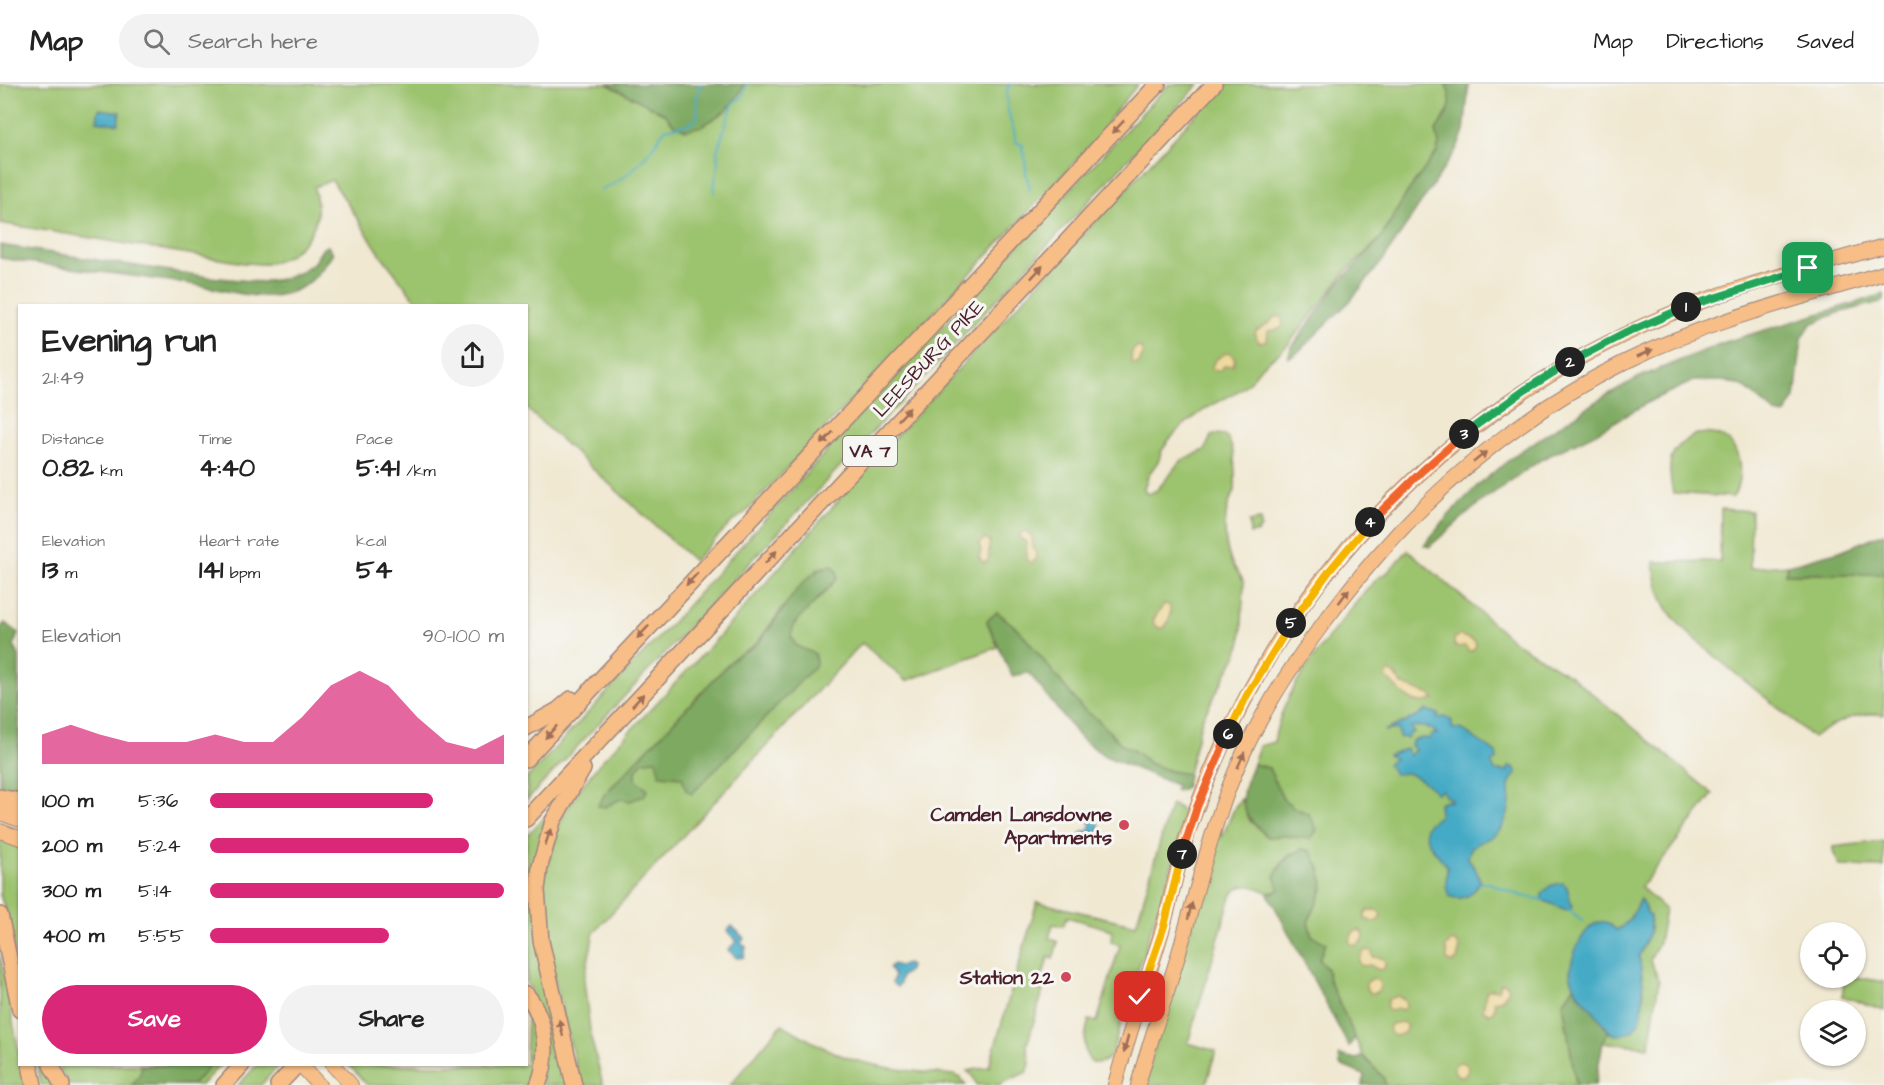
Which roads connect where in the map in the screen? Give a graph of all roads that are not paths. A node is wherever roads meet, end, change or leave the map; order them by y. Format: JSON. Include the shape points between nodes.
{"nodes":[{"id":1,"x":1158,"y":84,"type":"edge"},
{"id":2,"x":1214,"y":84,"type":"edge"},
{"id":3,"x":1884,"y":246,"type":"edge"},
{"id":4,"x":1884,"y":273,"type":"edge"},
{"id":5,"x":619,"y":658,"type":"junction"},
{"id":6,"x":528,"y":727,"type":"edge"},
{"id":7,"x":612,"y":728,"type":"junction"},
{"id":8,"x":528,"y":757,"type":"edge"},
{"id":9,"x":0,"y":797,"type":"edge"},
{"id":10,"x":18,"y":801,"type":"edge"},
{"id":11,"x":0,"y":802,"type":"edge"},
{"id":12,"x":18,"y":809,"type":"edge"},
{"id":13,"x":0,"y":813,"type":"edge"},
{"id":14,"x":528,"y":817,"type":"edge"},
{"id":15,"x":18,"y":819,"type":"edge"},
{"id":16,"x":0,"y":831,"type":"edge"},
{"id":17,"x":18,"y":837,"type":"edge"},
{"id":18,"x":0,"y":915,"type":"edge"},
{"id":19,"x":528,"y":997,"type":"edge"},
{"id":20,"x":18,"y":1000,"type":"edge"},
{"id":21,"x":30,"y":1066,"type":"edge"},
{"id":22,"x":52,"y":1066,"type":"edge"},
{"id":23,"x":241,"y":1066,"type":"edge"},
{"id":24,"x":296,"y":1066,"type":"edge"},
{"id":25,"x":302,"y":1066,"type":"edge"},
{"id":26,"x":334,"y":1067,"type":"edge"},
{"id":27,"x":224,"y":1084,"type":"edge"},
{"id":28,"x":34,"y":1085,"type":"edge"},
{"id":29,"x":62,"y":1085,"type":"edge"},
{"id":30,"x":278,"y":1085,"type":"edge"},
{"id":31,"x":319,"y":1085,"type":"edge"},
{"id":32,"x":351,"y":1085,"type":"edge"},
{"id":33,"x":538,"y":1085,"type":"edge"},
{"id":34,"x":574,"y":1085,"type":"edge"},
{"id":35,"x":1115,"y":1085,"type":"edge"},
{"id":36,"x":1138,"y":1085,"type":"edge"}],
"edges":[{"from":1,"to":5,"type":"highway","name":"LEESBURG PIKE","number":"VA 7","one_way":true},
{"from":7,"to":2,"type":"highway","name":"LEESBURG PIKE","number":"VA 7","one_way":true},
{"from":3,"to":35,"type":"main road","one_way":true,"via":[[1693,304],[1588,352],[1525,390],[1454,442],[1372,520],[1303,605],[1264,664],[1229,731],[1188,833]]},
{"from":36,"to":4,"type":"main road","one_way":true,"via":[[1218,814],[1251,738],[1277,688],[1310,641],[1353,584],[1412,518],[1515,430],[1626,362],[1725,321]]},
{"from":5,"to":6,"type":"highway","via":[[558,710]]},
{"from":5,"to":8,"type":"highway","name":"LEESBURG PIKE","number":"VA 7","one_way":true},
{"from":7,"to":14,"type":"highway","name":"LEESBURG PIKE","number":"VA 7"},
{"from":34,"to":7,"type":"highway","one_way":true,"via":[[541,941],[537,890],[553,821],[577,777]]},
{"from":9,"to":10,"type":"highway"},
{"from":11,"to":12,"type":"main road"},
{"from":13,"to":15,"type":"main road"},
{"from":16,"to":17,"type":"main road"},
{"from":18,"to":20,"type":"highway"},
{"from":19,"to":33,"type":"highway","via":[[539,1015],[544,1036],[545,1054]]},
{"from":21,"to":28,"type":"highway"},
{"from":22,"to":29,"type":"highway"},
{"from":23,"to":27,"type":"highway"},
{"from":24,"to":30,"type":"highway"},
{"from":25,"to":31,"type":"main road"},
{"from":26,"to":32,"type":"main road"}]}
